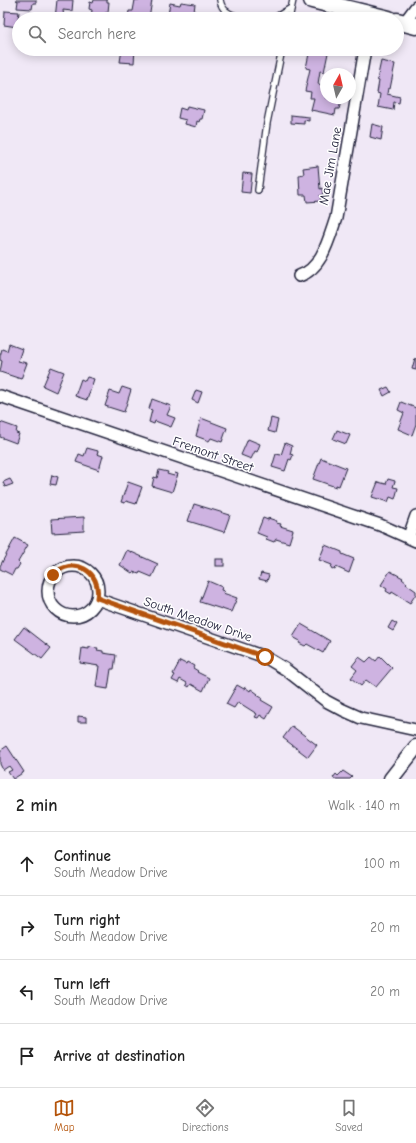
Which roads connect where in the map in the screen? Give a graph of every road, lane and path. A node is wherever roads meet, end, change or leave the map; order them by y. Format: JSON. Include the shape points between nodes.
{"nodes":[{"id":1,"x":220,"y":0,"type":"edge"},
{"id":2,"x":293,"y":0,"type":"edge"},
{"id":3,"x":312,"y":0,"type":"edge"},
{"id":4,"x":416,"y":7,"type":"edge"},
{"id":5,"x":291,"y":8,"type":"junction"},
{"id":6,"x":226,"y":12,"type":"edge"},
{"id":7,"x":284,"y":12,"type":"edge"},
{"id":8,"x":290,"y":12,"type":"edge"},
{"id":9,"x":354,"y":12,"type":"edge"},
{"id":10,"x":404,"y":19,"type":"edge"},
{"id":11,"x":281,"y":56,"type":"edge"},
{"id":12,"x":364,"y":56,"type":"edge"},
{"id":13,"x":258,"y":190,"type":"dead end"},
{"id":14,"x":299,"y":276,"type":"dead end"},
{"id":15,"x":0,"y":396,"type":"edge"},
{"id":16,"x":416,"y":516,"type":"edge"},
{"id":17,"x":412,"y":539,"type":"edge"},
{"id":18,"x":97,"y":598,"type":"junction"},
{"id":19,"x":416,"y":730,"type":"edge"},
{"id":20,"x":416,"y":747,"type":"edge"},
{"id":21,"x":391,"y":779,"type":"edge"}],
"edges":[{"from":1,"to":6,"type":"lane"},
{"from":2,"to":5,"type":"lane"},
{"from":3,"to":9,"type":"main road"},
{"from":4,"to":10,"type":"street"},
{"from":5,"to":7,"type":"lane"},
{"from":5,"to":8,"type":"lane"},
{"from":11,"to":13,"type":"lane","via":[[267,123]]},
{"from":12,"to":14,"type":"street","name":"Mae Jim Lane","via":[[336,218],[328,242],[316,264],[308,273]]},
{"from":15,"to":17,"type":"street","name":"Fremont Street","via":[[380,525]]},
{"from":16,"to":17,"type":"street"},
{"from":18,"to":18,"type":"street","via":[[92,607],[83,614],[68,615],[59,612],[52,604],[48,595],[49,585],[53,575],[62,569],[72,566],[82,568],[94,578],[98,588]]},
{"from":18,"to":19,"type":"street","name":"South Meadow Drive","via":[[265,657],[326,700],[361,718]]},
{"from":20,"to":21,"type":"street"}]}
